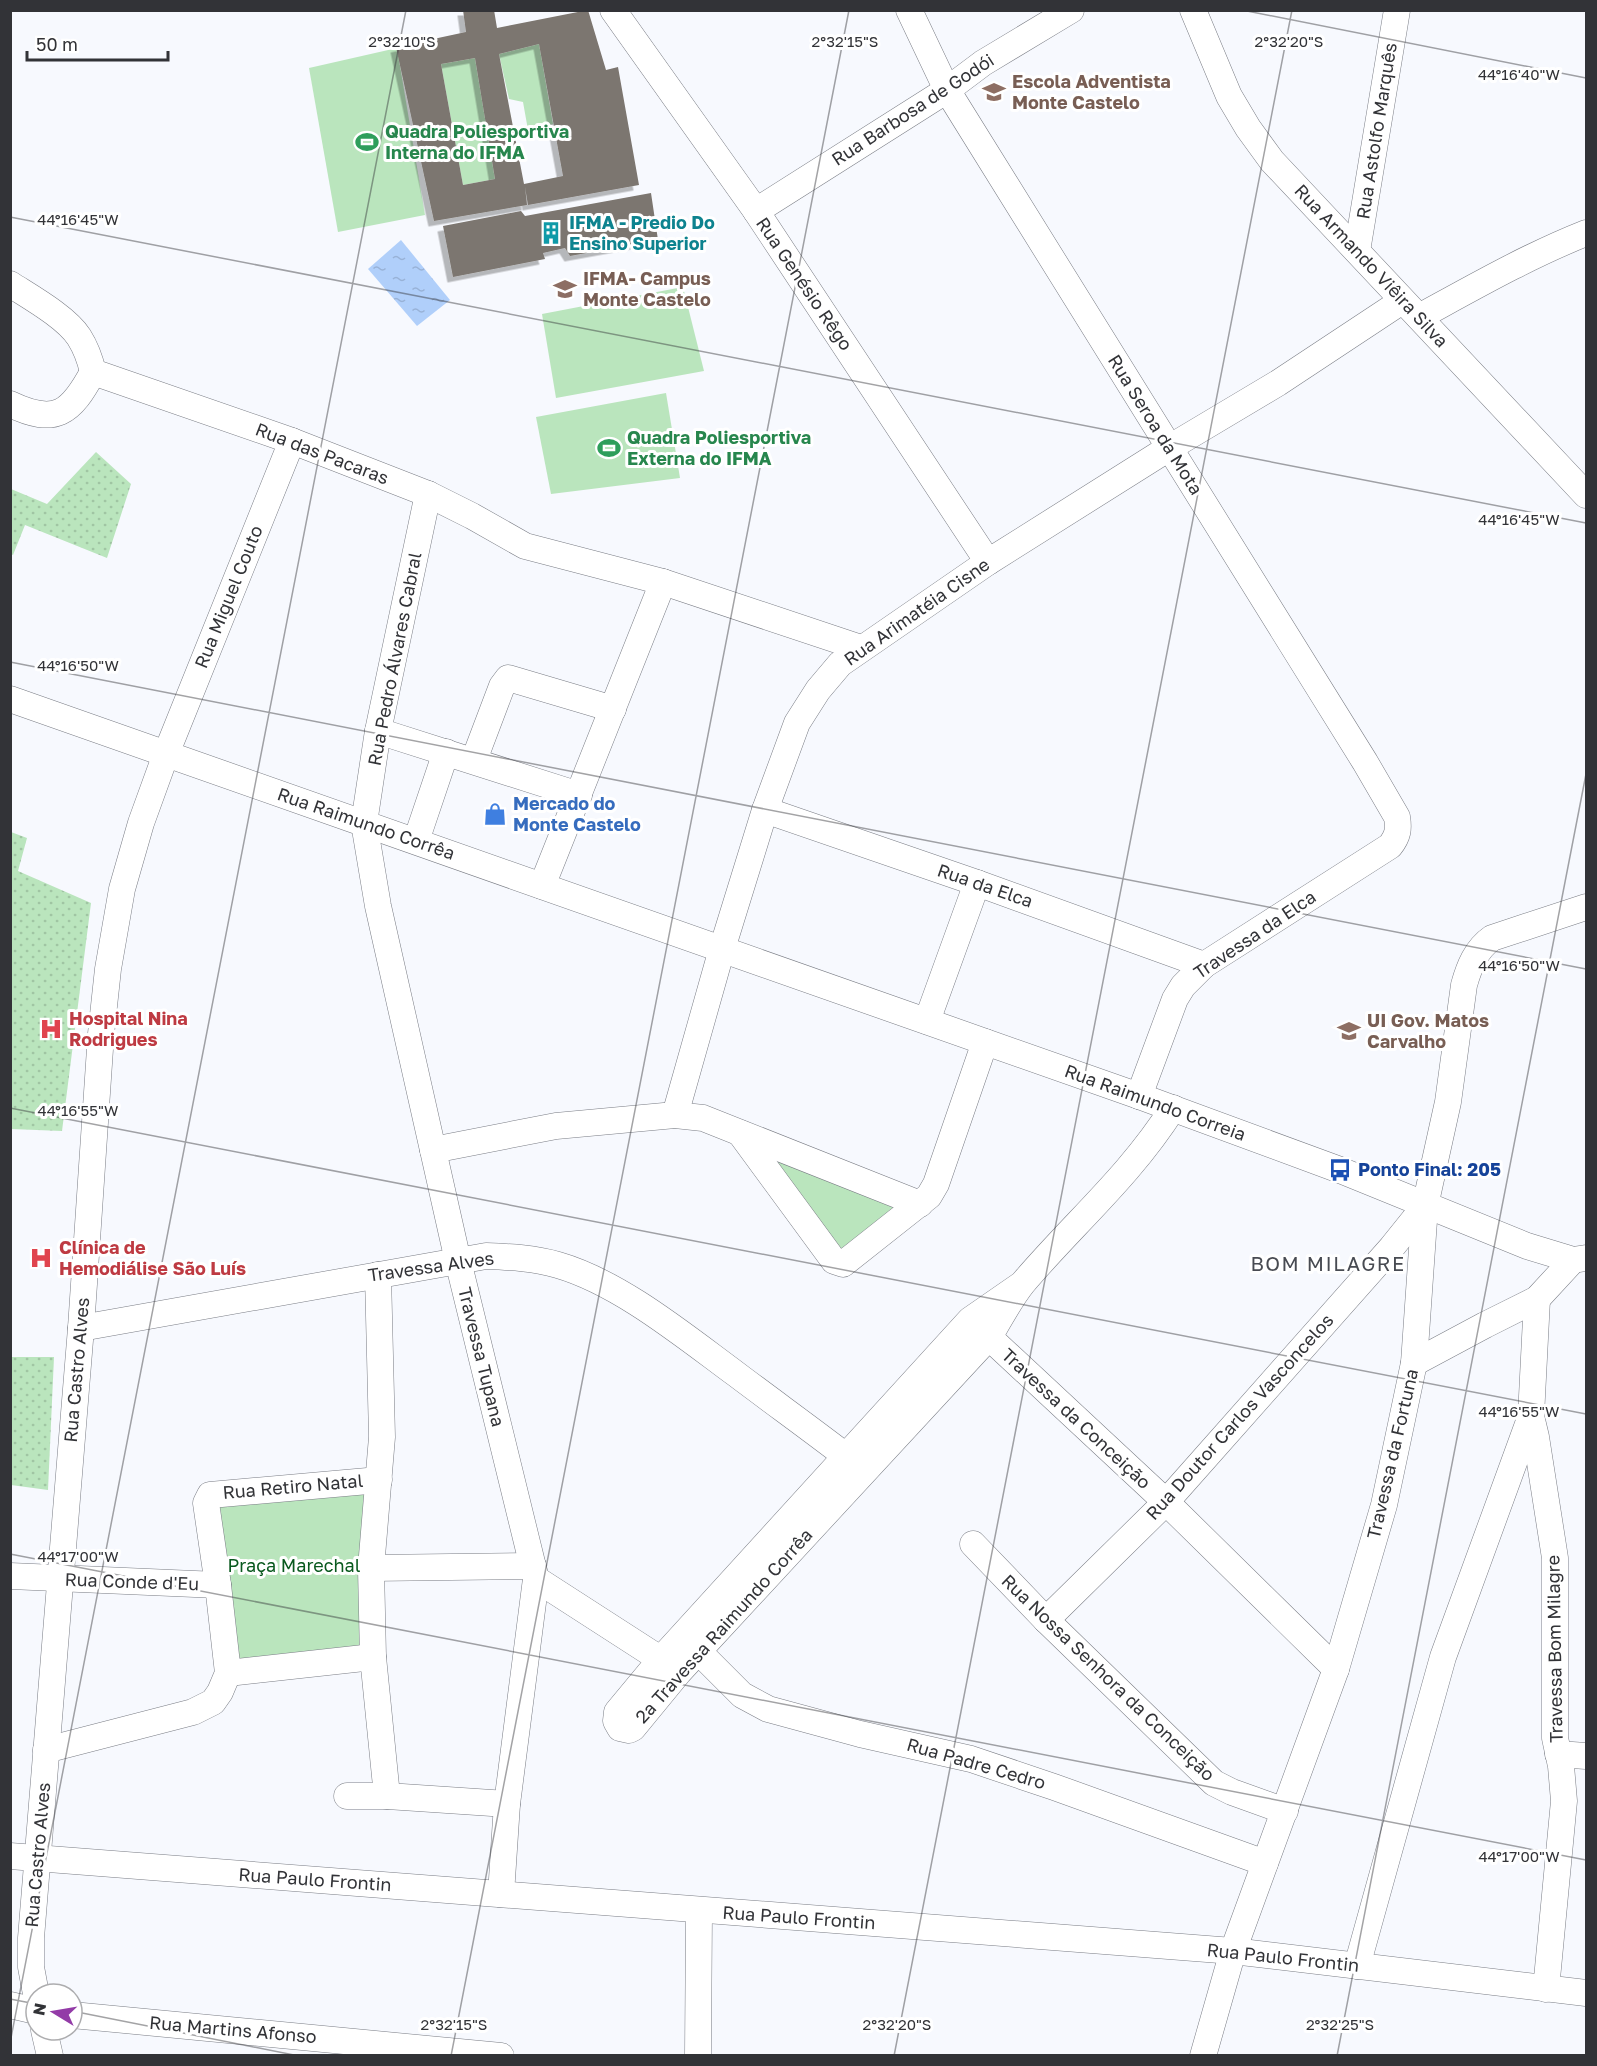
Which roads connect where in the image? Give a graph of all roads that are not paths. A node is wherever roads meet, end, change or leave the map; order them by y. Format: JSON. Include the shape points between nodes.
{"nodes":[{"id":1,"x":613,"y":10,"type":"edge"},
{"id":2,"x":909,"y":10,"type":"edge"},
{"id":3,"x":1071,"y":10,"type":"edge"},
{"id":4,"x":1193,"y":10,"type":"edge"},
{"id":5,"x":1397,"y":10,"type":"edge"},
{"id":6,"x":947,"y":90,"type":"junction"},
{"id":7,"x":756,"y":211,"type":"junction"},
{"id":8,"x":1587,"y":233,"type":"edge"},
{"id":9,"x":1357,"y":251,"type":"junction"},
{"id":10,"x":10,"y":284,"type":"edge"},
{"id":11,"x":1411,"y":309,"type":"junction"},
{"id":12,"x":93,"y":372,"type":"junction"},
{"id":13,"x":10,"y":404,"type":"edge"},
{"id":14,"x":292,"y":441,"type":"junction"},
{"id":15,"x":1169,"y":448,"type":"junction"},
{"id":16,"x":1568,"y":477,"type":"junction"},
{"id":17,"x":428,"y":495,"type":"junction"},
{"id":18,"x":1587,"y":495,"type":"edge"},
{"id":19,"x":1587,"y":514,"type":"edge"},
{"id":20,"x":988,"y":562,"type":"junction"},
{"id":21,"x":663,"y":582,"type":"junction"},
{"id":22,"x":861,"y":648,"type":"junction"},
{"id":23,"x":10,"y":699,"type":"edge"},
{"id":24,"x":613,"y":709,"type":"junction"},
{"id":25,"x":378,"y":731,"type":"junction"},
{"id":26,"x":446,"y":752,"type":"junction"},
{"id":27,"x":166,"y":754,"type":"junction"},
{"id":28,"x":474,"y":760,"type":"junction"},
{"id":29,"x":579,"y":795,"type":"junction"},
{"id":30,"x":765,"y":810,"type":"junction"},
{"id":31,"x":364,"y":823,"type":"junction"},
{"id":32,"x":1396,"y":838,"type":"joint"},
{"id":33,"x":416,"y":841,"type":"junction"},
{"id":34,"x":977,"y":883,"type":"junction"},
{"id":35,"x":542,"y":886,"type":"junction"},
{"id":36,"x":1587,"y":907,"type":"edge"},
{"id":37,"x":722,"y":949,"type":"junction"},
{"id":38,"x":1204,"y":965,"type":"junction"},
{"id":39,"x":927,"y":1021,"type":"junction"},
{"id":40,"x":985,"y":1042,"type":"junction"},
{"id":41,"x":1139,"y":1096,"type":"junction"},
{"id":42,"x":1173,"y":1108,"type":"junction"},
{"id":43,"x":675,"y":1115,"type":"junction"},
{"id":44,"x":740,"y":1133,"type":"junction"},
{"id":45,"x":433,"y":1150,"type":"junction"},
{"id":46,"x":920,"y":1204,"type":"junction"},
{"id":47,"x":1425,"y":1206,"type":"junction"},
{"id":48,"x":1580,"y":1259,"type":"edge"},
{"id":49,"x":458,"y":1261,"type":"junction"},
{"id":50,"x":378,"y":1275,"type":"junction"},
{"id":51,"x":1022,"y":1284,"type":"junction"},
{"id":52,"x":1537,"y":1299,"type":"junction"},
{"id":53,"x":970,"y":1320,"type":"junction"},
{"id":54,"x":81,"y":1328,"type":"junction"},
{"id":55,"x":989,"y":1337,"type":"junction"},
{"id":56,"x":1414,"y":1363,"type":"junction"},
{"id":57,"x":1531,"y":1416,"type":"junction"},
{"id":58,"x":856,"y":1464,"type":"junction"},
{"id":59,"x":379,"y":1480,"type":"junction"},
{"id":60,"x":1166,"y":1502,"type":"junction"},
{"id":61,"x":973,"y":1544,"type":"dead end"},
{"id":62,"x":371,"y":1568,"type":"junction"},
{"id":63,"x":534,"y":1572,"type":"junction"},
{"id":64,"x":10,"y":1576,"type":"edge"},
{"id":65,"x":59,"y":1579,"type":"junction"},
{"id":66,"x":218,"y":1585,"type":"junction"},
{"id":67,"x":1046,"y":1620,"type":"junction"},
{"id":68,"x":699,"y":1652,"type":"junction"},
{"id":69,"x":373,"y":1658,"type":"junction"},
{"id":70,"x":670,"y":1666,"type":"junction"},
{"id":71,"x":1336,"y":1669,"type":"junction"},
{"id":72,"x":228,"y":1673,"type":"junction"},
{"id":73,"x":46,"y":1750,"type":"junction"},
{"id":74,"x":1557,"y":1754,"type":"junction"},
{"id":75,"x":1587,"y":1756,"type":"edge"},
{"id":76,"x":347,"y":1796,"type":"dead end"},
{"id":77,"x":387,"y":1796,"type":"junction"},
{"id":78,"x":507,"y":1804,"type":"junction"},
{"id":79,"x":1285,"y":1811,"type":"junction"},
{"id":80,"x":10,"y":1856,"type":"edge"},
{"id":81,"x":37,"y":1859,"type":"junction"},
{"id":82,"x":1265,"y":1863,"type":"junction"},
{"id":83,"x":501,"y":1894,"type":"junction"},
{"id":84,"x":699,"y":1911,"type":"junction"},
{"id":85,"x":1233,"y":1951,"type":"junction"},
{"id":86,"x":1358,"y":1966,"type":"junction"},
{"id":87,"x":34,"y":1982,"type":"edge"},
{"id":88,"x":1546,"y":1989,"type":"junction"},
{"id":89,"x":1587,"y":1993,"type":"edge"},
{"id":90,"x":84,"y":2016,"type":"edge"},
{"id":91,"x":501,"y":2055,"type":"edge"},
{"id":92,"x":698,"y":2055,"type":"edge"},
{"id":93,"x":1203,"y":2055,"type":"edge"}],
"edges":[{"from":1,"to":7,"type":"street","name":"Rua Genésio Rêgo"},
{"from":2,"to":6,"type":"street","name":"Rua Seroa da Mota"},
{"from":3,"to":6,"type":"street","name":"Rua Barbosa de Godói","via":[[982,63]]},
{"from":4,"to":9,"type":"street","name":"Rua Armando Viêira Silva","via":[[1229,96],[1248,128],[1272,160]]},
{"from":5,"to":9,"type":"street","name":"Rua Astolfo Marquês"},
{"from":6,"to":7,"type":"street","name":"Rua Barbosa de Godói"},
{"from":6,"to":15,"type":"street","name":"Rua Seroa da Mota"},
{"from":7,"to":20,"type":"street","name":"Rua Genésio Rêgo"},
{"from":8,"to":11,"type":"street","name":"Rua Arimatéia Cisne"},
{"from":9,"to":11,"type":"street","name":"Rua Armando Viêira Silva"},
{"from":10,"to":12,"type":"street","via":[[77,334],[88,352]]},
{"from":11,"to":15,"type":"street","name":"Rua Arimatéia Cisne"},
{"from":11,"to":16,"type":"street","name":"Rua Armando Viêira Silva"},
{"from":12,"to":13,"type":"street","via":[[82,393],[60,412],[46,416]]},
{"from":12,"to":14,"type":"street","name":"Rua das Pacaras"},
{"from":14,"to":17,"type":"street","name":"Rua das Pacaras"},
{"from":14,"to":27,"type":"street","name":"Rua Miguel Couto"},
{"from":15,"to":20,"type":"street","name":"Rua Arimatéia Cisne"},
{"from":15,"to":32,"type":"street","name":"Rua Seroa da Mota","via":[[1387,798],[1397,817]]},
{"from":16,"to":18,"type":"street","name":"Rua Armando Viêira Silva"},
{"from":16,"to":19,"type":"street"},
{"from":17,"to":21,"type":"street","name":"Rua das Pacaras","via":[[525,546]]},
{"from":17,"to":25,"type":"street","name":"Rua Pedro Álvares Cabral"},
{"from":20,"to":22,"type":"street","name":"Rua Arimatéia Cisne"},
{"from":21,"to":22,"type":"street","name":"Rua das Pacaras"},
{"from":21,"to":24,"type":"street"},
{"from":22,"to":30,"type":"street","name":"Rua Arimatéia Cisne","via":[[840,664],[818,690],[806,726]]},
{"from":23,"to":27,"type":"street","name":"Rua Raimundo Corrêa"},
{"from":24,"to":28,"type":"street","via":[[508,678]]},
{"from":24,"to":29,"type":"street"},
{"from":25,"to":26,"type":"street"},
{"from":25,"to":31,"type":"street","name":"Rua Pedro Álvares Cabral"},
{"from":26,"to":28,"type":"street"},
{"from":26,"to":33,"type":"street"},
{"from":27,"to":31,"type":"street","name":"Rua Raimundo Corrêa"},
{"from":27,"to":54,"type":"street","name":"Rua Castro Alves","via":[[122,889],[108,969]]},
{"from":28,"to":29,"type":"street"},
{"from":29,"to":35,"type":"street"},
{"from":30,"to":34,"type":"street","name":"Rua da Elca"},
{"from":30,"to":37,"type":"street","name":"Rua Arimatéia Cisne"},
{"from":31,"to":33,"type":"street","name":"Rua Raimundo Corrêa"},
{"from":31,"to":45,"type":"street","name":"Travessa Tupana","via":[[378,906]]},
{"from":32,"to":38,"type":"street","name":"Travessa da Elca","via":[[1390,846]]},
{"from":33,"to":35,"type":"street","name":"Rua Raimundo Corrêa"},
{"from":34,"to":38,"type":"street","name":"Rua da Elca"},
{"from":34,"to":39,"type":"street"},
{"from":35,"to":37,"type":"street","name":"Rua Raimundo Corrêa"},
{"from":36,"to":47,"type":"street","name":"Travessa da Fortuna","via":[[1492,938],[1474,957],[1464,985],[1448,1102]]},
{"from":37,"to":39,"type":"street","name":"Rua Raimundo Correia"},
{"from":37,"to":43,"type":"street","name":"Rua Arimatéia Cisne"},
{"from":38,"to":41,"type":"street","name":"Travessa da Elca","via":[[1175,999]]},
{"from":39,"to":40,"type":"street","name":"Rua Raimundo Correia"},
{"from":40,"to":41,"type":"street","name":"Rua Raimundo Correia"},
{"from":40,"to":46,"type":"street","via":[[936,1184]]},
{"from":41,"to":42,"type":"street","name":"Rua Raimundo Correia"},
{"from":42,"to":47,"type":"street","name":"Rua Raimundo Correia"},
{"from":42,"to":51,"type":"street","via":[[1152,1141]]},
{"from":43,"to":44,"type":"street","via":[[703,1118]]},
{"from":43,"to":45,"type":"street","via":[[555,1126]]},
{"from":44,"to":46,"type":"street"},
{"from":44,"to":46,"type":"street","via":[[838,1264]]},
{"from":45,"to":49,"type":"street","name":"Travessa Tupana"},
{"from":47,"to":48,"type":"street","name":"Rua Raimundo Correia","via":[[1527,1246]]},
{"from":47,"to":56,"type":"street","name":"Travessa da Fortuna"},
{"from":47,"to":60,"type":"street","name":"Rua Doutor Carlos Vasconcelos"},
{"from":48,"to":52,"type":"street"},
{"from":49,"to":50,"type":"street","name":"Travessa Alves"},
{"from":49,"to":58,"type":"street","name":"Travessa Alves","via":[[486,1256],[528,1258],[591,1277],[704,1350]]},
{"from":49,"to":63,"type":"street","name":"Travessa Tupana"},
{"from":50,"to":54,"type":"street","name":"Travessa Alves"},
{"from":50,"to":59,"type":"street","name":"Rua Retiro Natal","via":[[382,1409]]},
{"from":51,"to":53,"type":"street","name":"2ª Travessa Raimundo Corrêa"},
{"from":51,"to":55,"type":"street","name":"2ª Travessa Raimundo Corrêa"},
{"from":52,"to":56,"type":"street"},
{"from":52,"to":57,"type":"street","name":"Travessa Bom Milagre"},
{"from":53,"to":55,"type":"street","name":"Travessa da Conceição"},
{"from":53,"to":58,"type":"street","name":"2ª Travessa Raimundo Corrêa"},
{"from":54,"to":65,"type":"street","name":"Rua Castro Alves"},
{"from":55,"to":58,"type":"street","name":"2ª Travessa Raimundo Corrêa"},
{"from":55,"to":60,"type":"street","name":"Travessa da Conceição"},
{"from":56,"to":71,"type":"street","name":"Travessa da Fortuna","via":[[1384,1505]]},
{"from":57,"to":74,"type":"street","name":"Travessa Bom Milagre","via":[[1555,1558]]},
{"from":57,"to":86,"type":"street","name":"Travessa Bom Milagre","via":[[1443,1657]]},
{"from":58,"to":68,"type":"street","name":"2ª Travessa Raimundo Corrêa"},
{"from":58,"to":70,"type":"street","name":"2ª Travessa Raimundo Corrêa"},
{"from":59,"to":62,"type":"street","name":"Rua Retiro Natal"},
{"from":59,"to":66,"type":"street","name":"Rua Retiro Natal","via":[[210,1494],[206,1503]]},
{"from":60,"to":67,"type":"street","name":"Rua Doutor Carlos Vasconcelos"},
{"from":60,"to":71,"type":"street","name":"Travessa da Conceição"},
{"from":61,"to":67,"type":"street","name":"Rua Nossa Senhora da Conceição"},
{"from":62,"to":63,"type":"street"},
{"from":62,"to":69,"type":"street","name":"Rua Retiro Natal"},
{"from":63,"to":70,"type":"street"},
{"from":63,"to":78,"type":"street","name":"Travessa Tupana"},
{"from":64,"to":65,"type":"street","name":"Rua Conde d'Eu"},
{"from":65,"to":66,"type":"street","name":"Rua Conde d'Eu"},
{"from":65,"to":73,"type":"street","name":"Rua Castro Alves"},
{"from":66,"to":72,"type":"street","name":"Rua Retiro Natal"},
{"from":67,"to":79,"type":"street","name":"Rua Nossa Senhora da Conceição","via":[[1214,1783]]},
{"from":68,"to":70,"type":"street","name":"2ª Travessa Raimundo Corrêa"},
{"from":68,"to":82,"type":"street","name":"Rua Padre Cedro","via":[[742,1695],[768,1709],[971,1759]]},
{"from":69,"to":72,"type":"street"},
{"from":69,"to":77,"type":"street","name":"Rua Retiro Natal"},
{"from":71,"to":79,"type":"street","name":"Travessa da Fortuna"},
{"from":72,"to":73,"type":"street","via":[[213,1702],[193,1712]]},
{"from":73,"to":81,"type":"street","name":"Rua Castro Alves"},
{"from":74,"to":75,"type":"street"},
{"from":74,"to":88,"type":"street","name":"Travessa Bom Milagre","via":[[1564,1801]]},
{"from":76,"to":77,"type":"street"},
{"from":77,"to":78,"type":"street"},
{"from":78,"to":83,"type":"street","name":"Travessa Tupana"},
{"from":79,"to":82,"type":"street","name":"Travessa da Fortuna"},
{"from":80,"to":81,"type":"street","name":"Rua Paulo Frontin"},
{"from":81,"to":83,"type":"street","name":"Rua Paulo Frontin"},
{"from":81,"to":87,"type":"street","name":"Rua Castro Alves","via":[[31,1967]]},
{"from":82,"to":85,"type":"street","name":"Travessa da Fortuna"},
{"from":83,"to":84,"type":"street","name":"Rua Paulo Frontin"},
{"from":84,"to":85,"type":"street","name":"Rua Paulo Frontin"},
{"from":84,"to":92,"type":"street"},
{"from":85,"to":86,"type":"street","name":"Rua Paulo Frontin"},
{"from":85,"to":93,"type":"street","name":"Travessa da Fortuna"},
{"from":86,"to":88,"type":"street","name":"Rua Paulo Frontin"},
{"from":88,"to":89,"type":"street","name":"Rua Paulo Frontin"},
{"from":90,"to":91,"type":"street","name":"Rua Martins Afonso"}]}
